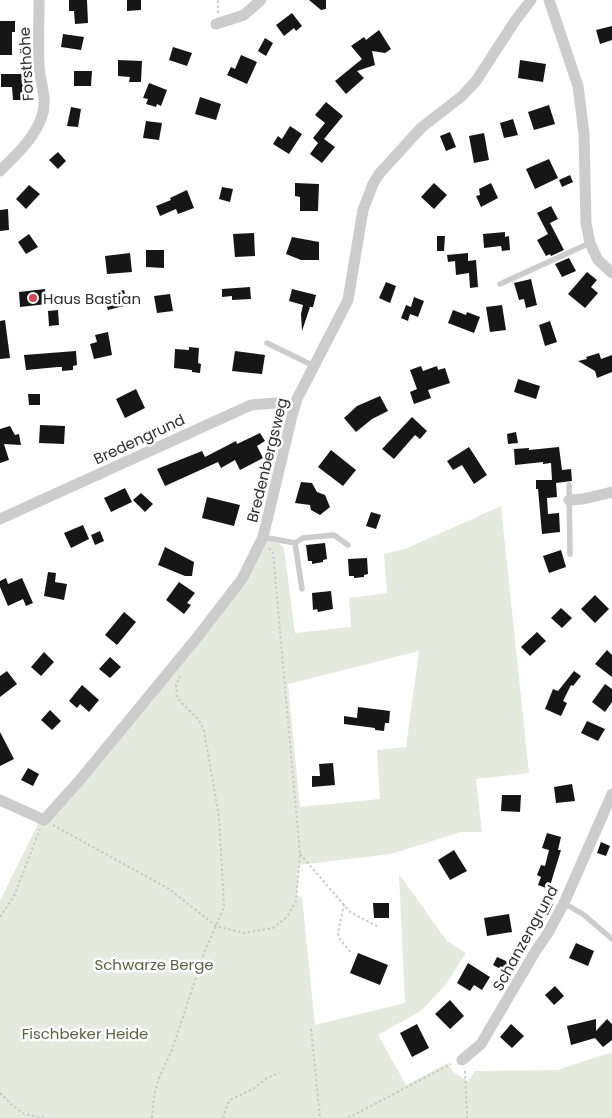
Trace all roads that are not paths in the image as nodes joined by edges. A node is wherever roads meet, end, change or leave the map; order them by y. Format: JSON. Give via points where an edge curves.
{"nodes":[{"id":1,"x":38,"y":0,"type":"edge"},
{"id":2,"x":260,"y":0,"type":"edge"},
{"id":3,"x":531,"y":0,"type":"edge"},
{"id":4,"x":549,"y":0,"type":"edge"},
{"id":5,"x":216,"y":24,"type":"dead end"},
{"id":6,"x":0,"y":171,"type":"edge"},
{"id":7,"x":590,"y":243,"type":"junction"},
{"id":8,"x":612,"y":274,"type":"edge"},
{"id":9,"x":500,"y":284,"type":"dead end"},
{"id":10,"x":266,"y":343,"type":"dead end"},
{"id":11,"x":314,"y":366,"type":"junction"},
{"id":12,"x":294,"y":407,"type":"junction"},
{"id":13,"x":569,"y":485,"type":"dead end"},
{"id":14,"x":612,"y":492,"type":"edge"},
{"id":15,"x":569,"y":500,"type":"junction"},
{"id":16,"x":0,"y":519,"type":"edge"},
{"id":17,"x":263,"y":536,"type":"junction"},
{"id":18,"x":295,"y":542,"type":"junction"},
{"id":19,"x":348,"y":545,"type":"dead end"},
{"id":20,"x":570,"y":554,"type":"dead end"},
{"id":21,"x":302,"y":589,"type":"dead end"},
{"id":22,"x":612,"y":794,"type":"edge"},
{"id":23,"x":0,"y":800,"type":"edge"},
{"id":24,"x":564,"y":903,"type":"junction"},
{"id":25,"x":612,"y":938,"type":"edge"},
{"id":26,"x":462,"y":1060,"type":"road end"}],
"edges":[{"from":1,"to":6,"type":"street","name":"Forsthöhe","via":[[40,68],[45,98],[43,115],[24,145]]},
{"from":2,"to":5,"type":"street","via":[[244,15]]},
{"from":3,"to":11,"type":"street","name":"Bredenbergsweg","via":[[476,81],[421,128],[379,174],[362,210],[348,300]]},
{"from":4,"to":7,"type":"street","via":[[578,86]]},
{"from":7,"to":8,"type":"street","via":[[598,260]]},
{"from":7,"to":9,"type":"lane"},
{"from":10,"to":11,"type":"lane"},
{"from":11,"to":12,"type":"street","name":"Bredenbergsweg"},
{"from":12,"to":16,"type":"street","name":"Bredengrund","via":[[275,403],[251,405]]},
{"from":12,"to":17,"type":"street","name":"Bredenbergsweg"},
{"from":13,"to":15,"type":"lane"},
{"from":14,"to":15,"type":"street"},
{"from":15,"to":20,"type":"lane"},
{"from":17,"to":18,"type":"lane"},
{"from":17,"to":23,"type":"street","name":"Bredenbergsweg","via":[[242,579],[195,640],[44,820]]},
{"from":18,"to":19,"type":"lane","via":[[303,538],[334,535]]},
{"from":18,"to":21,"type":"lane"},
{"from":22,"to":24,"type":"street","name":"Schanzengrund"},
{"from":24,"to":25,"type":"lane"},
{"from":24,"to":26,"type":"street","name":"Schanzengrund","via":[[481,1044]]}]}
